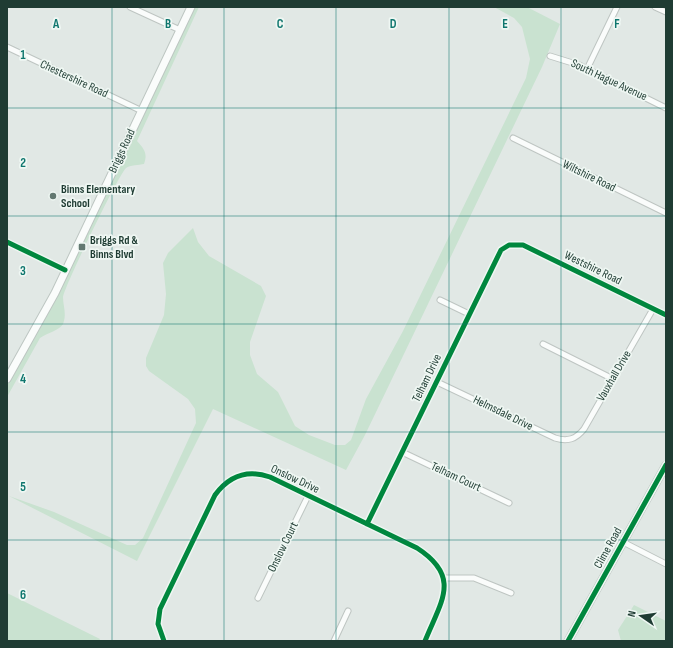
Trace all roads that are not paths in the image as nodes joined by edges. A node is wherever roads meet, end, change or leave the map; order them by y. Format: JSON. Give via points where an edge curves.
{"nodes":[{"id":1,"x":130,"y":7,"type":"edge"},
{"id":2,"x":191,"y":7,"type":"edge"},
{"id":3,"x":616,"y":7,"type":"edge"},
{"id":4,"x":655,"y":7,"type":"edge"},
{"id":5,"x":666,"y":12,"type":"edge"},
{"id":6,"x":180,"y":30,"type":"junction"},
{"id":7,"x":7,"y":47,"type":"edge"},
{"id":8,"x":550,"y":56,"type":"dead end"},
{"id":9,"x":587,"y":70,"type":"junction"},
{"id":10,"x":666,"y":108,"type":"edge"},
{"id":11,"x":142,"y":111,"type":"junction"},
{"id":12,"x":513,"y":138,"type":"dead end"},
{"id":13,"x":666,"y":213,"type":"edge"},
{"id":14,"x":7,"y":242,"type":"edge"},
{"id":15,"x":509,"y":245,"type":"joint"},
{"id":16,"x":65,"y":270,"type":"junction"},
{"id":17,"x":440,"y":300,"type":"dead end"},
{"id":18,"x":653,"y":309,"type":"junction"},
{"id":19,"x":469,"y":314,"type":"junction"},
{"id":20,"x":666,"y":315,"type":"edge"},
{"id":21,"x":543,"y":344,"type":"dead end"},
{"id":22,"x":7,"y":379,"type":"edge"},
{"id":23,"x":613,"y":379,"type":"junction"},
{"id":24,"x":437,"y":382,"type":"junction"},
{"id":25,"x":571,"y":440,"type":"joint"},
{"id":26,"x":402,"y":452,"type":"junction"},
{"id":27,"x":666,"y":465,"type":"edge"},
{"id":28,"x":308,"y":496,"type":"junction"},
{"id":29,"x":509,"y":503,"type":"dead end"},
{"id":30,"x":367,"y":524,"type":"junction"},
{"id":31,"x":623,"y":542,"type":"junction"},
{"id":32,"x":666,"y":564,"type":"edge"},
{"id":33,"x":444,"y":578,"type":"junction"},
{"id":34,"x":511,"y":593,"type":"dead end"},
{"id":35,"x":258,"y":598,"type":"dead end"},
{"id":36,"x":348,"y":611,"type":"dead end"},
{"id":37,"x":164,"y":641,"type":"edge"},
{"id":38,"x":334,"y":641,"type":"edge"},
{"id":39,"x":425,"y":641,"type":"edge"},
{"id":40,"x":568,"y":641,"type":"edge"}],
"edges":[{"from":1,"to":6,"type":"street"},
{"from":2,"to":6,"type":"street","name":"Briggs Road"},
{"from":3,"to":9,"type":"street"},
{"from":4,"to":5,"type":"street"},
{"from":6,"to":11,"type":"street","name":"Briggs Road"},
{"from":7,"to":11,"type":"street","name":"Chestershire Road"},
{"from":8,"to":9,"type":"street","name":"South Hague Avenue"},
{"from":9,"to":10,"type":"street","name":"South Hague Avenue"},
{"from":11,"to":16,"type":"street","name":"Briggs Road"},
{"from":12,"to":13,"type":"street","name":"Wiltshire Road"},
{"from":14,"to":16,"type":"street"},
{"from":15,"to":18,"type":"street","name":"Westshire Road","via":[[523,245]]},
{"from":15,"to":19,"type":"street","name":"Telham Drive","via":[[496,257]]},
{"from":16,"to":22,"type":"street","name":"Briggs Road","via":[[34,333]]},
{"from":17,"to":19,"type":"street"},
{"from":18,"to":20,"type":"street","name":"Westshire Road"},
{"from":18,"to":23,"type":"street","name":"Vauxhall Drive"},
{"from":19,"to":24,"type":"street","name":"Telham Drive"},
{"from":21,"to":23,"type":"street"},
{"from":23,"to":25,"type":"street","name":"Vauxhall Drive","via":[[584,429],[579,436]]},
{"from":24,"to":25,"type":"street","name":"Helmsdale Drive","via":[[555,438]]},
{"from":24,"to":26,"type":"street","name":"Telham Drive"},
{"from":26,"to":29,"type":"street","name":"Telham Court"},
{"from":26,"to":30,"type":"street","name":"Telham Drive"},
{"from":27,"to":31,"type":"street","name":"Clime Road"},
{"from":28,"to":30,"type":"street","name":"Onslow Drive"},
{"from":28,"to":35,"type":"street","name":"Onslow Court"},
{"from":28,"to":37,"type":"street","name":"Onslow Drive","via":[[259,474],[241,475],[222,485],[162,602],[158,624]]},
{"from":30,"to":33,"type":"street","name":"Onslow Drive","via":[[430,556],[439,566]]},
{"from":31,"to":32,"type":"street"},
{"from":31,"to":40,"type":"street","name":"Clime Road"},
{"from":33,"to":34,"type":"street","via":[[474,578]]},
{"from":33,"to":39,"type":"street","via":[[443,596]]},
{"from":36,"to":38,"type":"street"}]}
